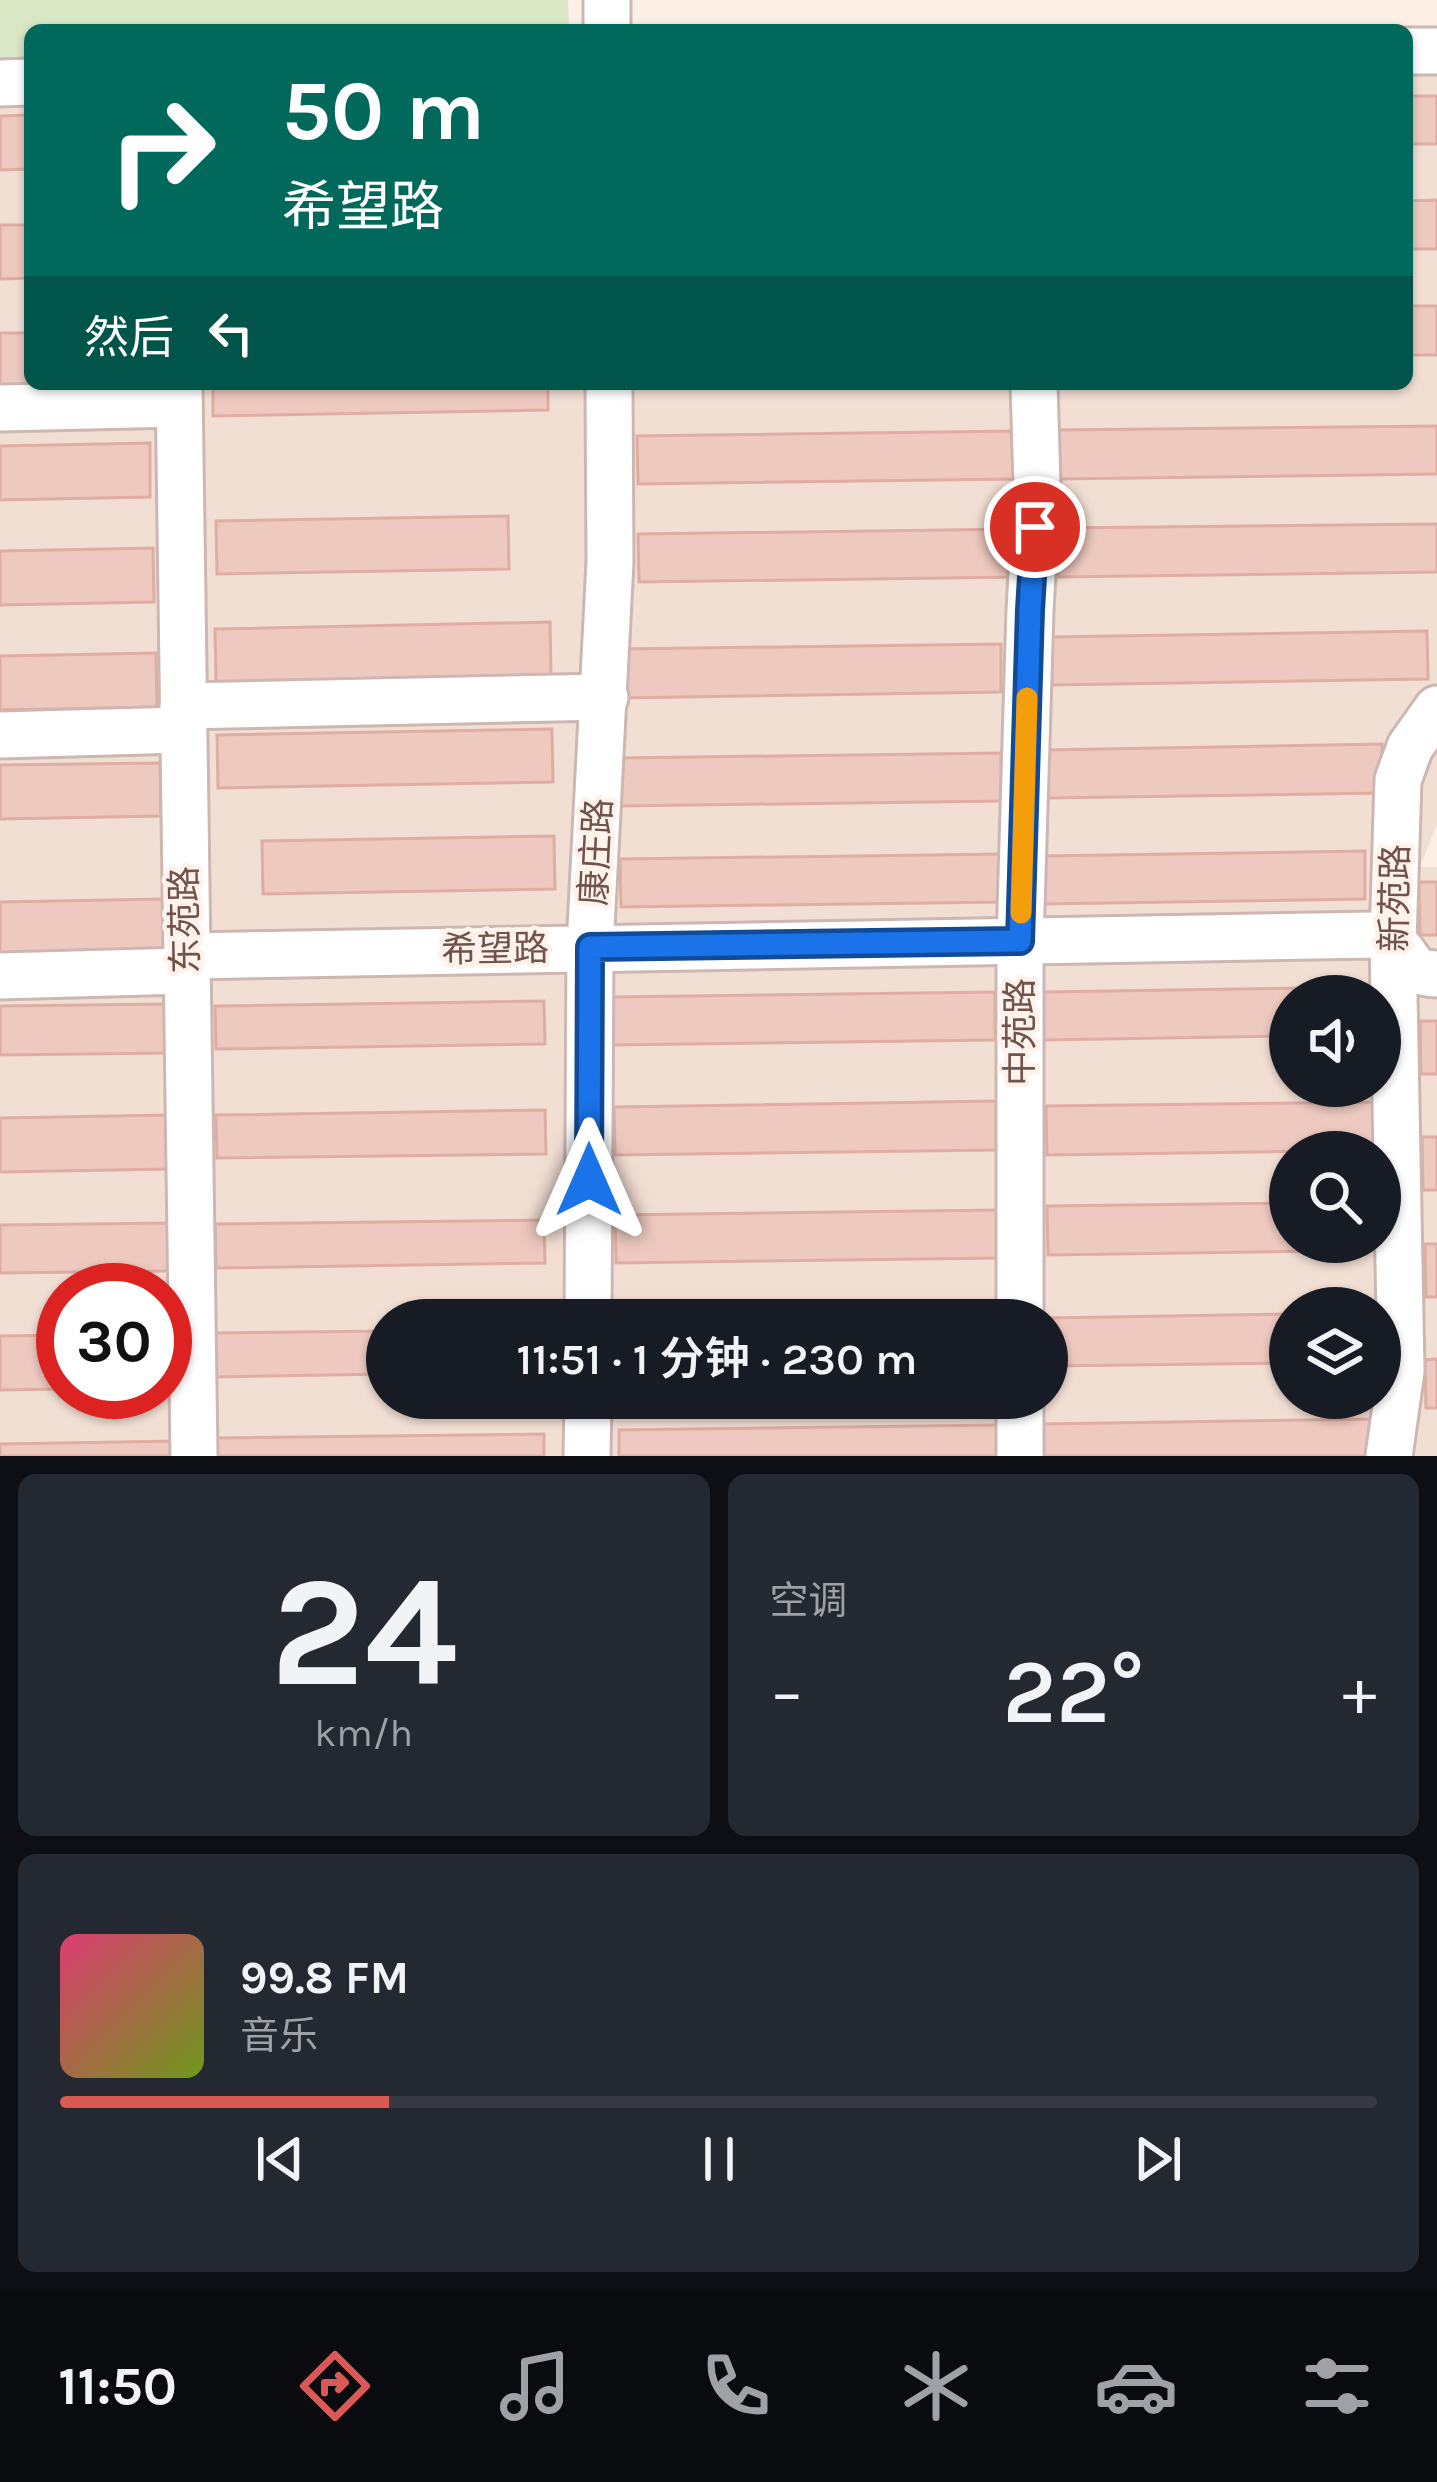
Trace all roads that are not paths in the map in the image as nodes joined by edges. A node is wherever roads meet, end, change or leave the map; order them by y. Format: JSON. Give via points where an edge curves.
{"nodes":[{"id":1,"x":609,"y":390,"type":"edge"},
{"id":2,"x":1034,"y":390,"type":"edge"},
{"id":3,"x":179,"y":394,"type":"edge"},
{"id":4,"x":0,"y":408,"type":"edge"},
{"id":5,"x":605,"y":697,"type":"junction"},
{"id":6,"x":1437,"y":709,"type":"edge"},
{"id":7,"x":183,"y":718,"type":"junction"},
{"id":8,"x":0,"y":735,"type":"edge"},
{"id":9,"x":1020,"y":941,"type":"junction"},
{"id":10,"x":1393,"y":941,"type":"junction"},
{"id":11,"x":590,"y":947,"type":"junction"},
{"id":12,"x":186,"y":963,"type":"junction"},
{"id":13,"x":1437,"y":974,"type":"edge"},
{"id":14,"x":0,"y":976,"type":"edge"},
{"id":15,"x":588,"y":1299,"type":"edge"},
{"id":16,"x":1020,"y":1299,"type":"edge"},
{"id":17,"x":588,"y":1419,"type":"edge"},
{"id":18,"x":1020,"y":1419,"type":"edge"},
{"id":19,"x":194,"y":1456,"type":"edge"},
{"id":20,"x":587,"y":1456,"type":"edge"},
{"id":21,"x":1020,"y":1456,"type":"edge"},
{"id":22,"x":1389,"y":1456,"type":"edge"}],
"edges":[{"from":1,"to":5,"type":"street","name":"康庄路"},
{"from":2,"to":9,"type":"street","name":"中苑路"},
{"from":3,"to":4,"type":"street"},
{"from":3,"to":7,"type":"street","name":"东苑路"},
{"from":5,"to":7,"type":"street"},
{"from":5,"to":11,"type":"street","name":"康庄路"},
{"from":6,"to":10,"type":"street","name":"新苑路","via":[[1399,780]]},
{"from":7,"to":8,"type":"street"},
{"from":7,"to":12,"type":"street","name":"东苑路"},
{"from":9,"to":10,"type":"street","name":"希望路"},
{"from":9,"to":11,"type":"street","name":"希望路"},
{"from":9,"to":16,"type":"street","name":"中苑路"},
{"from":10,"to":13,"type":"street","via":[[1412,968]]},
{"from":10,"to":22,"type":"street","name":"新苑路","via":[[1402,1370]]},
{"from":11,"to":12,"type":"street","name":"希望路"},
{"from":11,"to":15,"type":"street","name":"康庄路"},
{"from":12,"to":14,"type":"street","name":"希望路"},
{"from":12,"to":19,"type":"street","name":"东苑路"},
{"from":17,"to":20,"type":"street"},
{"from":18,"to":21,"type":"street"}]}
